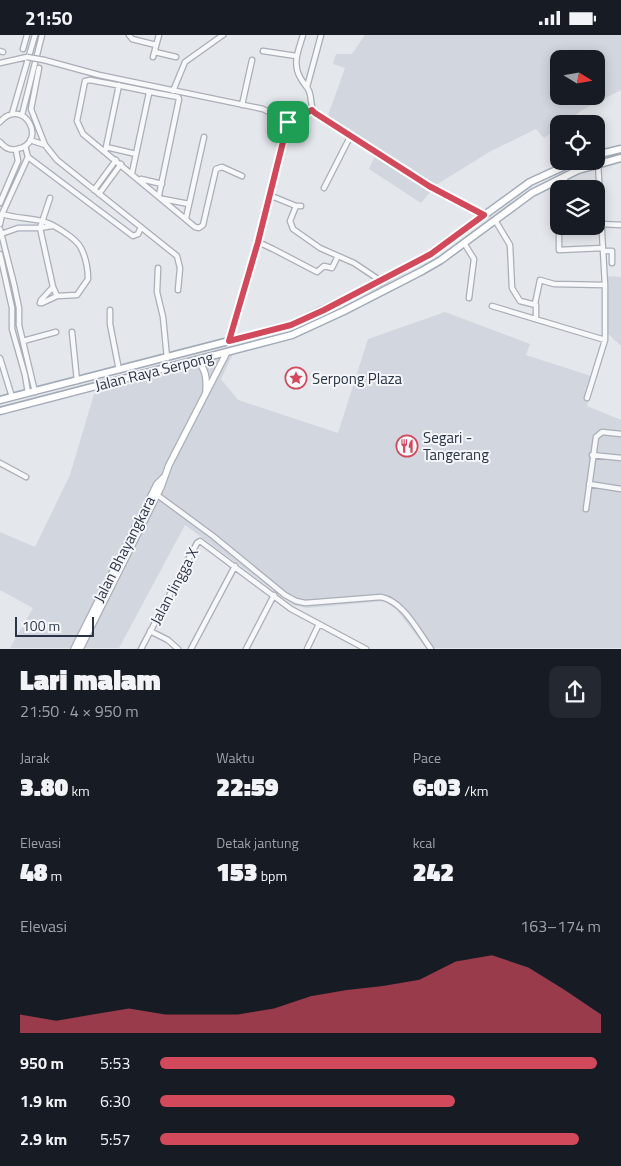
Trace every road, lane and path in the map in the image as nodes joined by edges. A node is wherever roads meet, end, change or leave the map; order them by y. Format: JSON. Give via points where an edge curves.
{"nodes":[{"id":1,"x":27,"y":35,"type":"edge"},
{"id":2,"x":36,"y":35,"type":"edge"},
{"id":3,"x":42,"y":35,"type":"edge"},
{"id":4,"x":128,"y":35,"type":"edge"},
{"id":5,"x":159,"y":35,"type":"edge"},
{"id":6,"x":223,"y":35,"type":"edge"},
{"id":7,"x":303,"y":35,"type":"edge"},
{"id":8,"x":321,"y":35,"type":"edge"},
{"id":9,"x":156,"y":45,"type":"junction"},
{"id":10,"x":23,"y":49,"type":"dead end"},
{"id":11,"x":264,"y":51,"type":"dead end"},
{"id":12,"x":296,"y":56,"type":"junction"},
{"id":13,"x":176,"y":57,"type":"dead end"},
{"id":14,"x":252,"y":60,"type":"dead end"},
{"id":15,"x":0,"y":63,"type":"edge"},
{"id":16,"x":39,"y":68,"type":"dead end"},
{"id":17,"x":120,"y":85,"type":"junction"},
{"id":18,"x":307,"y":87,"type":"junction"},
{"id":19,"x":173,"y":91,"type":"junction"},
{"id":20,"x":150,"y":93,"type":"junction"},
{"id":21,"x":242,"y":105,"type":"junction"},
{"id":22,"x":312,"y":110,"type":"junction"},
{"id":23,"x":12,"y":114,"type":"junction"},
{"id":24,"x":22,"y":115,"type":"junction"},
{"id":25,"x":0,"y":121,"type":"edge"},
{"id":26,"x":288,"y":122,"type":"junction"},
{"id":27,"x":36,"y":123,"type":"junction"},
{"id":28,"x":32,"y":128,"type":"junction"},
{"id":29,"x":351,"y":135,"type":"junction"},
{"id":30,"x":204,"y":137,"type":"dead end"},
{"id":31,"x":30,"y":140,"type":"junction"},
{"id":32,"x":0,"y":142,"type":"edge"},
{"id":33,"x":45,"y":145,"type":"junction"},
{"id":34,"x":25,"y":146,"type":"junction"},
{"id":35,"x":16,"y":149,"type":"junction"},
{"id":36,"x":106,"y":149,"type":"junction"},
{"id":37,"x":621,"y":149,"type":"edge"},
{"id":38,"x":605,"y":153,"type":"edge"},
{"id":39,"x":136,"y":154,"type":"junction"},
{"id":40,"x":28,"y":157,"type":"junction"},
{"id":41,"x":621,"y":158,"type":"edge"},
{"id":42,"x":116,"y":160,"type":"junction"},
{"id":43,"x":605,"y":161,"type":"edge"},
{"id":44,"x":121,"y":164,"type":"junction"},
{"id":45,"x":556,"y":170,"type":"edge"},
{"id":46,"x":581,"y":170,"type":"edge"},
{"id":47,"x":132,"y":173,"type":"junction"},
{"id":48,"x":242,"y":175,"type":"dead end"},
{"id":49,"x":564,"y":177,"type":"junction"},
{"id":50,"x":138,"y":179,"type":"junction"},
{"id":51,"x":565,"y":180,"type":"edge"},
{"id":52,"x":100,"y":182,"type":"junction"},
{"id":53,"x":162,"y":184,"type":"junction"},
{"id":54,"x":104,"y":186,"type":"junction"},
{"id":55,"x":6,"y":188,"type":"junction"},
{"id":56,"x":324,"y":188,"type":"dead end"},
{"id":57,"x":14,"y":191,"type":"junction"},
{"id":58,"x":96,"y":192,"type":"junction"},
{"id":59,"x":269,"y":195,"type":"junction"},
{"id":60,"x":161,"y":197,"type":"junction"},
{"id":61,"x":50,"y":198,"type":"dead end"},
{"id":62,"x":0,"y":203,"type":"edge"},
{"id":63,"x":189,"y":204,"type":"junction"},
{"id":64,"x":2,"y":215,"type":"junction"},
{"id":65,"x":484,"y":215,"type":"junction"},
{"id":66,"x":186,"y":218,"type":"junction"},
{"id":67,"x":18,"y":219,"type":"junction"},
{"id":68,"x":495,"y":220,"type":"junction"},
{"id":69,"x":41,"y":221,"type":"junction"},
{"id":70,"x":0,"y":224,"type":"edge"},
{"id":71,"x":605,"y":224,"type":"edge"},
{"id":72,"x":53,"y":225,"type":"junction"},
{"id":73,"x":621,"y":225,"type":"edge"},
{"id":74,"x":140,"y":227,"type":"junction"},
{"id":75,"x":18,"y":228,"type":"junction"},
{"id":76,"x":40,"y":228,"type":"junction"},
{"id":77,"x":1,"y":231,"type":"edge"},
{"id":78,"x":560,"y":235,"type":"edge"},
{"id":79,"x":602,"y":235,"type":"edge"},
{"id":80,"x":258,"y":242,"type":"junction"},
{"id":81,"x":464,"y":243,"type":"junction"},
{"id":82,"x":603,"y":250,"type":"junction"},
{"id":83,"x":0,"y":254,"type":"edge"},
{"id":84,"x":338,"y":256,"type":"junction"},
{"id":85,"x":612,"y":263,"type":"dead end"},
{"id":86,"x":158,"y":268,"type":"dead end"},
{"id":87,"x":391,"y":276,"type":"junction"},
{"id":88,"x":381,"y":281,"type":"junction"},
{"id":89,"x":14,"y":284,"type":"junction"},
{"id":90,"x":8,"y":285,"type":"junction"},
{"id":91,"x":396,"y":285,"type":"junction"},
{"id":92,"x":605,"y":285,"type":"junction"},
{"id":93,"x":52,"y":287,"type":"junction"},
{"id":94,"x":178,"y":290,"type":"dead end"},
{"id":95,"x":57,"y":296,"type":"junction"},
{"id":96,"x":469,"y":298,"type":"dead end"},
{"id":97,"x":535,"y":304,"type":"junction"},
{"id":98,"x":492,"y":306,"type":"dead end"},
{"id":99,"x":110,"y":310,"type":"dead end"},
{"id":100,"x":12,"y":316,"type":"junction"},
{"id":101,"x":19,"y":317,"type":"junction"},
{"id":102,"x":536,"y":319,"type":"junction"},
{"id":103,"x":56,"y":332,"type":"dead end"},
{"id":104,"x":72,"y":333,"type":"dead end"},
{"id":105,"x":23,"y":341,"type":"junction"},
{"id":106,"x":229,"y":341,"type":"junction"},
{"id":107,"x":605,"y":341,"type":"junction"},
{"id":108,"x":227,"y":352,"type":"junction"},
{"id":109,"x":0,"y":357,"type":"edge"},
{"id":110,"x":166,"y":357,"type":"junction"},
{"id":111,"x":196,"y":360,"type":"junction"},
{"id":112,"x":119,"y":370,"type":"junction"},
{"id":113,"x":31,"y":374,"type":"junction"},
{"id":114,"x":25,"y":375,"type":"junction"},
{"id":115,"x":77,"y":381,"type":"junction"},
{"id":116,"x":32,"y":392,"type":"junction"},
{"id":117,"x":206,"y":393,"type":"junction"},
{"id":118,"x":12,"y":397,"type":"junction"},
{"id":119,"x":588,"y":398,"type":"dead end"},
{"id":120,"x":0,"y":401,"type":"edge"},
{"id":121,"x":0,"y":411,"type":"edge"},
{"id":122,"x":621,"y":434,"type":"edge"},
{"id":123,"x":592,"y":455,"type":"junction"},
{"id":124,"x":621,"y":458,"type":"edge"},
{"id":125,"x":0,"y":463,"type":"edge"},
{"id":126,"x":26,"y":477,"type":"dead end"},
{"id":127,"x":589,"y":485,"type":"junction"},
{"id":128,"x":621,"y":489,"type":"edge"},
{"id":129,"x":155,"y":493,"type":"junction"},
{"id":130,"x":586,"y":509,"type":"dead end"},
{"id":131,"x":235,"y":566,"type":"junction"},
{"id":132,"x":274,"y":595,"type":"junction"},
{"id":133,"x":320,"y":624,"type":"junction"},
{"id":134,"x":150,"y":631,"type":"junction"},
{"id":135,"x":142,"y":648,"type":"edge"},
{"id":136,"x":74,"y":649,"type":"edge"},
{"id":137,"x":80,"y":649,"type":"edge"},
{"id":138,"x":178,"y":649,"type":"edge"},
{"id":139,"x":191,"y":649,"type":"edge"},
{"id":140,"x":246,"y":649,"type":"edge"},
{"id":141,"x":307,"y":649,"type":"edge"},
{"id":142,"x":366,"y":649,"type":"edge"},
{"id":143,"x":431,"y":649,"type":"edge"}],
"edges":[{"from":1,"to":10,"type":"street"},
{"from":2,"to":23,"type":"street"},
{"from":3,"to":24,"type":"street"},
{"from":4,"to":9,"type":"street"},
{"from":5,"to":9,"type":"street"},
{"from":6,"to":19,"type":"street","via":[[185,62]]},
{"from":7,"to":12,"type":"street"},
{"from":8,"to":18,"type":"street"},
{"from":9,"to":13,"type":"street","via":[[154,55]]},
{"from":11,"to":12,"type":"street"},
{"from":12,"to":18,"type":"street","via":[[296,69]]},
{"from":14,"to":21,"type":"street"},
{"from":15,"to":19,"type":"street","bridge":true,"via":[[27,57]]},
{"from":16,"to":27,"type":"street","via":[[31,107]]},
{"from":17,"to":20,"type":"street"},
{"from":17,"to":36,"type":"street"},
{"from":17,"to":36,"type":"street","via":[[90,79],[84,83],[77,121],[83,133]]},
{"from":18,"to":22,"type":"street"},
{"from":19,"to":21,"type":"street"},
{"from":20,"to":39,"type":"street"},
{"from":20,"to":53,"type":"street","via":[[178,97],[180,102]]},
{"from":21,"to":26,"type":"street","via":[[270,111]]},
{"from":22,"to":26,"type":"street"},
{"from":22,"to":29,"type":"street"},
{"from":23,"to":24,"type":"street"},
{"from":23,"to":25,"type":"street"},
{"from":24,"to":28,"type":"street"},
{"from":26,"to":59,"type":"street"},
{"from":27,"to":28,"type":"street"},
{"from":27,"to":33,"type":"street"},
{"from":28,"to":31,"type":"street"},
{"from":29,"to":56,"type":"street"},
{"from":29,"to":65,"type":"street","via":[[429,186]]},
{"from":30,"to":63,"type":"street"},
{"from":31,"to":33,"type":"street"},
{"from":31,"to":34,"type":"street"},
{"from":32,"to":35,"type":"street"},
{"from":33,"to":58,"type":"street","via":[[57,160]]},
{"from":34,"to":35,"type":"street"},
{"from":34,"to":40,"type":"street"},
{"from":35,"to":55,"type":"street","via":[[18,161]]},
{"from":36,"to":39,"type":"street"},
{"from":36,"to":42,"type":"street"},
{"from":37,"to":38,"type":"main road"},
{"from":39,"to":47,"type":"street"},
{"from":40,"to":57,"type":"street"},
{"from":40,"to":74,"type":"street","via":[[133,236],[138,234]]},
{"from":41,"to":43,"type":"main road","name":"Jalan Raya Serpong"},
{"from":42,"to":44,"type":"street"},
{"from":42,"to":52,"type":"street"},
{"from":44,"to":47,"type":"street"},
{"from":44,"to":54,"type":"street"},
{"from":45,"to":65,"type":"main road","name":"Jalan Raya Serpong","via":[[530,182]]},
{"from":46,"to":49,"type":"main road","name":"Jalan Raya Serpong"},
{"from":47,"to":50,"type":"street"},
{"from":48,"to":66,"type":"street","via":[[218,168],[203,225],[195,227]]},
{"from":49,"to":51,"type":"street"},
{"from":49,"to":68,"type":"main road","name":"Jalan Raya Serpong","via":[[532,193]]},
{"from":50,"to":53,"type":"street"},
{"from":50,"to":60,"type":"street"},
{"from":52,"to":54,"type":"street"},
{"from":52,"to":58,"type":"street"},
{"from":53,"to":60,"type":"street"},
{"from":54,"to":58,"type":"street"},
{"from":55,"to":57,"type":"street"},
{"from":55,"to":62,"type":"street"},
{"from":57,"to":64,"type":"street"},
{"from":58,"to":74,"type":"street"},
{"from":59,"to":80,"type":"street"},
{"from":59,"to":84,"type":"street","via":[[298,206],[290,221],[293,229]]},
{"from":60,"to":63,"type":"street"},
{"from":60,"to":66,"type":"street"},
{"from":61,"to":69,"type":"street"},
{"from":63,"to":66,"type":"street"},
{"from":64,"to":67,"type":"street"},
{"from":64,"to":70,"type":"street"},
{"from":65,"to":87,"type":"main road","name":"Jalan Raya Serpong","via":[[431,254]]},
{"from":67,"to":69,"type":"street"},
{"from":67,"to":75,"type":"street"},
{"from":68,"to":81,"type":"main road","name":"Jalan Raya Serpong"},
{"from":68,"to":97,"type":"street","via":[[510,245],[512,288],[520,301]]},
{"from":69,"to":72,"type":"street"},
{"from":69,"to":76,"type":"street"},
{"from":71,"to":73,"type":"street"},
{"from":72,"to":76,"type":"street"},
{"from":72,"to":95,"type":"street","via":[[81,248],[88,279],[77,295]]},
{"from":74,"to":94,"type":"street","via":[[177,256],[180,268]]},
{"from":75,"to":76,"type":"street"},
{"from":75,"to":77,"type":"street"},
{"from":76,"to":93,"type":"street"},
{"from":77,"to":89,"type":"street"},
{"from":78,"to":82,"type":"street","via":[[559,250]]},
{"from":79,"to":82,"type":"street"},
{"from":80,"to":84,"type":"street","via":[[317,272],[324,266],[332,268]]},
{"from":80,"to":106,"type":"street"},
{"from":81,"to":91,"type":"main road","name":"Jalan Raya Serpong"},
{"from":81,"to":96,"type":"street","via":[[474,259]]},
{"from":82,"to":85,"type":"street","via":[[612,251]]},
{"from":82,"to":92,"type":"street"},
{"from":83,"to":90,"type":"street"},
{"from":84,"to":88,"type":"street"},
{"from":86,"to":110,"type":"street","via":[[156,292],[163,317]]},
{"from":87,"to":88,"type":"main road","name":"Jalan Raya Serpong"},
{"from":87,"to":91,"type":"main road"},
{"from":88,"to":106,"type":"main road","name":"Jalan Raya Serpong","via":[[291,325]]},
{"from":89,"to":90,"type":"street"},
{"from":89,"to":101,"type":"street"},
{"from":90,"to":100,"type":"street"},
{"from":91,"to":108,"type":"main road","name":"Jalan Raya Serpong","via":[[292,335]]},
{"from":92,"to":97,"type":"street","via":[[554,284],[540,280]]},
{"from":92,"to":107,"type":"street"},
{"from":93,"to":95,"type":"street"},
{"from":93,"to":95,"type":"street","via":[[40,303]]},
{"from":97,"to":102,"type":"street"},
{"from":98,"to":102,"type":"street"},
{"from":99,"to":112,"type":"street"},
{"from":100,"to":101,"type":"street"},
{"from":100,"to":114,"type":"street","via":[[12,329]]},
{"from":101,"to":105,"type":"street"},
{"from":102,"to":107,"type":"street"},
{"from":103,"to":105,"type":"street"},
{"from":104,"to":115,"type":"street"},
{"from":105,"to":113,"type":"street"},
{"from":106,"to":110,"type":"main road","name":"Jalan Raya Serpong"},
{"from":107,"to":119,"type":"street"},
{"from":108,"to":111,"type":"main road","name":"Jalan Raya Serpong"},
{"from":108,"to":117,"type":"main road","name":"Jalan Bhayangkara"},
{"from":109,"to":118,"type":"street"},
{"from":110,"to":112,"type":"main road","name":"Jalan Raya Serpong"},
{"from":111,"to":117,"type":"main road","via":[[204,368]]},
{"from":111,"to":121,"type":"main road","name":"Jalan Raya Serpong"},
{"from":112,"to":115,"type":"main road","name":"Jalan Raya Serpong"},
{"from":113,"to":114,"type":"street"},
{"from":113,"to":116,"type":"street"},
{"from":114,"to":116,"type":"street"},
{"from":115,"to":116,"type":"main road","name":"Jalan Raya Serpong"},
{"from":116,"to":118,"type":"main road","name":"Jalan Raya Serpong"},
{"from":117,"to":129,"type":"main road","name":"Jalan Bhayangkara"},
{"from":118,"to":120,"type":"main road","name":"Jalan Raya Serpong"},
{"from":122,"to":123,"type":"street","via":[[600,433]]},
{"from":123,"to":124,"type":"street"},
{"from":123,"to":127,"type":"street"},
{"from":125,"to":126,"type":"street"},
{"from":127,"to":128,"type":"street"},
{"from":127,"to":130,"type":"street"},
{"from":129,"to":136,"type":"main road","name":"Jalan Bhayangkara"},
{"from":129,"to":137,"type":"main road","name":"Jalan Bhayangkara"},
{"from":129,"to":143,"type":"street","via":[[285,595],[306,603],[390,599],[398,604]]},
{"from":131,"to":132,"type":"street"},
{"from":131,"to":134,"type":"street","name":"Jalan Jingga X","via":[[198,541]]},
{"from":131,"to":139,"type":"street"},
{"from":132,"to":133,"type":"street","via":[[291,609]]},
{"from":132,"to":140,"type":"street"},
{"from":133,"to":141,"type":"street"},
{"from":133,"to":142,"type":"street"},
{"from":134,"to":135,"type":"street","name":"Jalan Jingga X"},
{"from":134,"to":138,"type":"street"}]}
